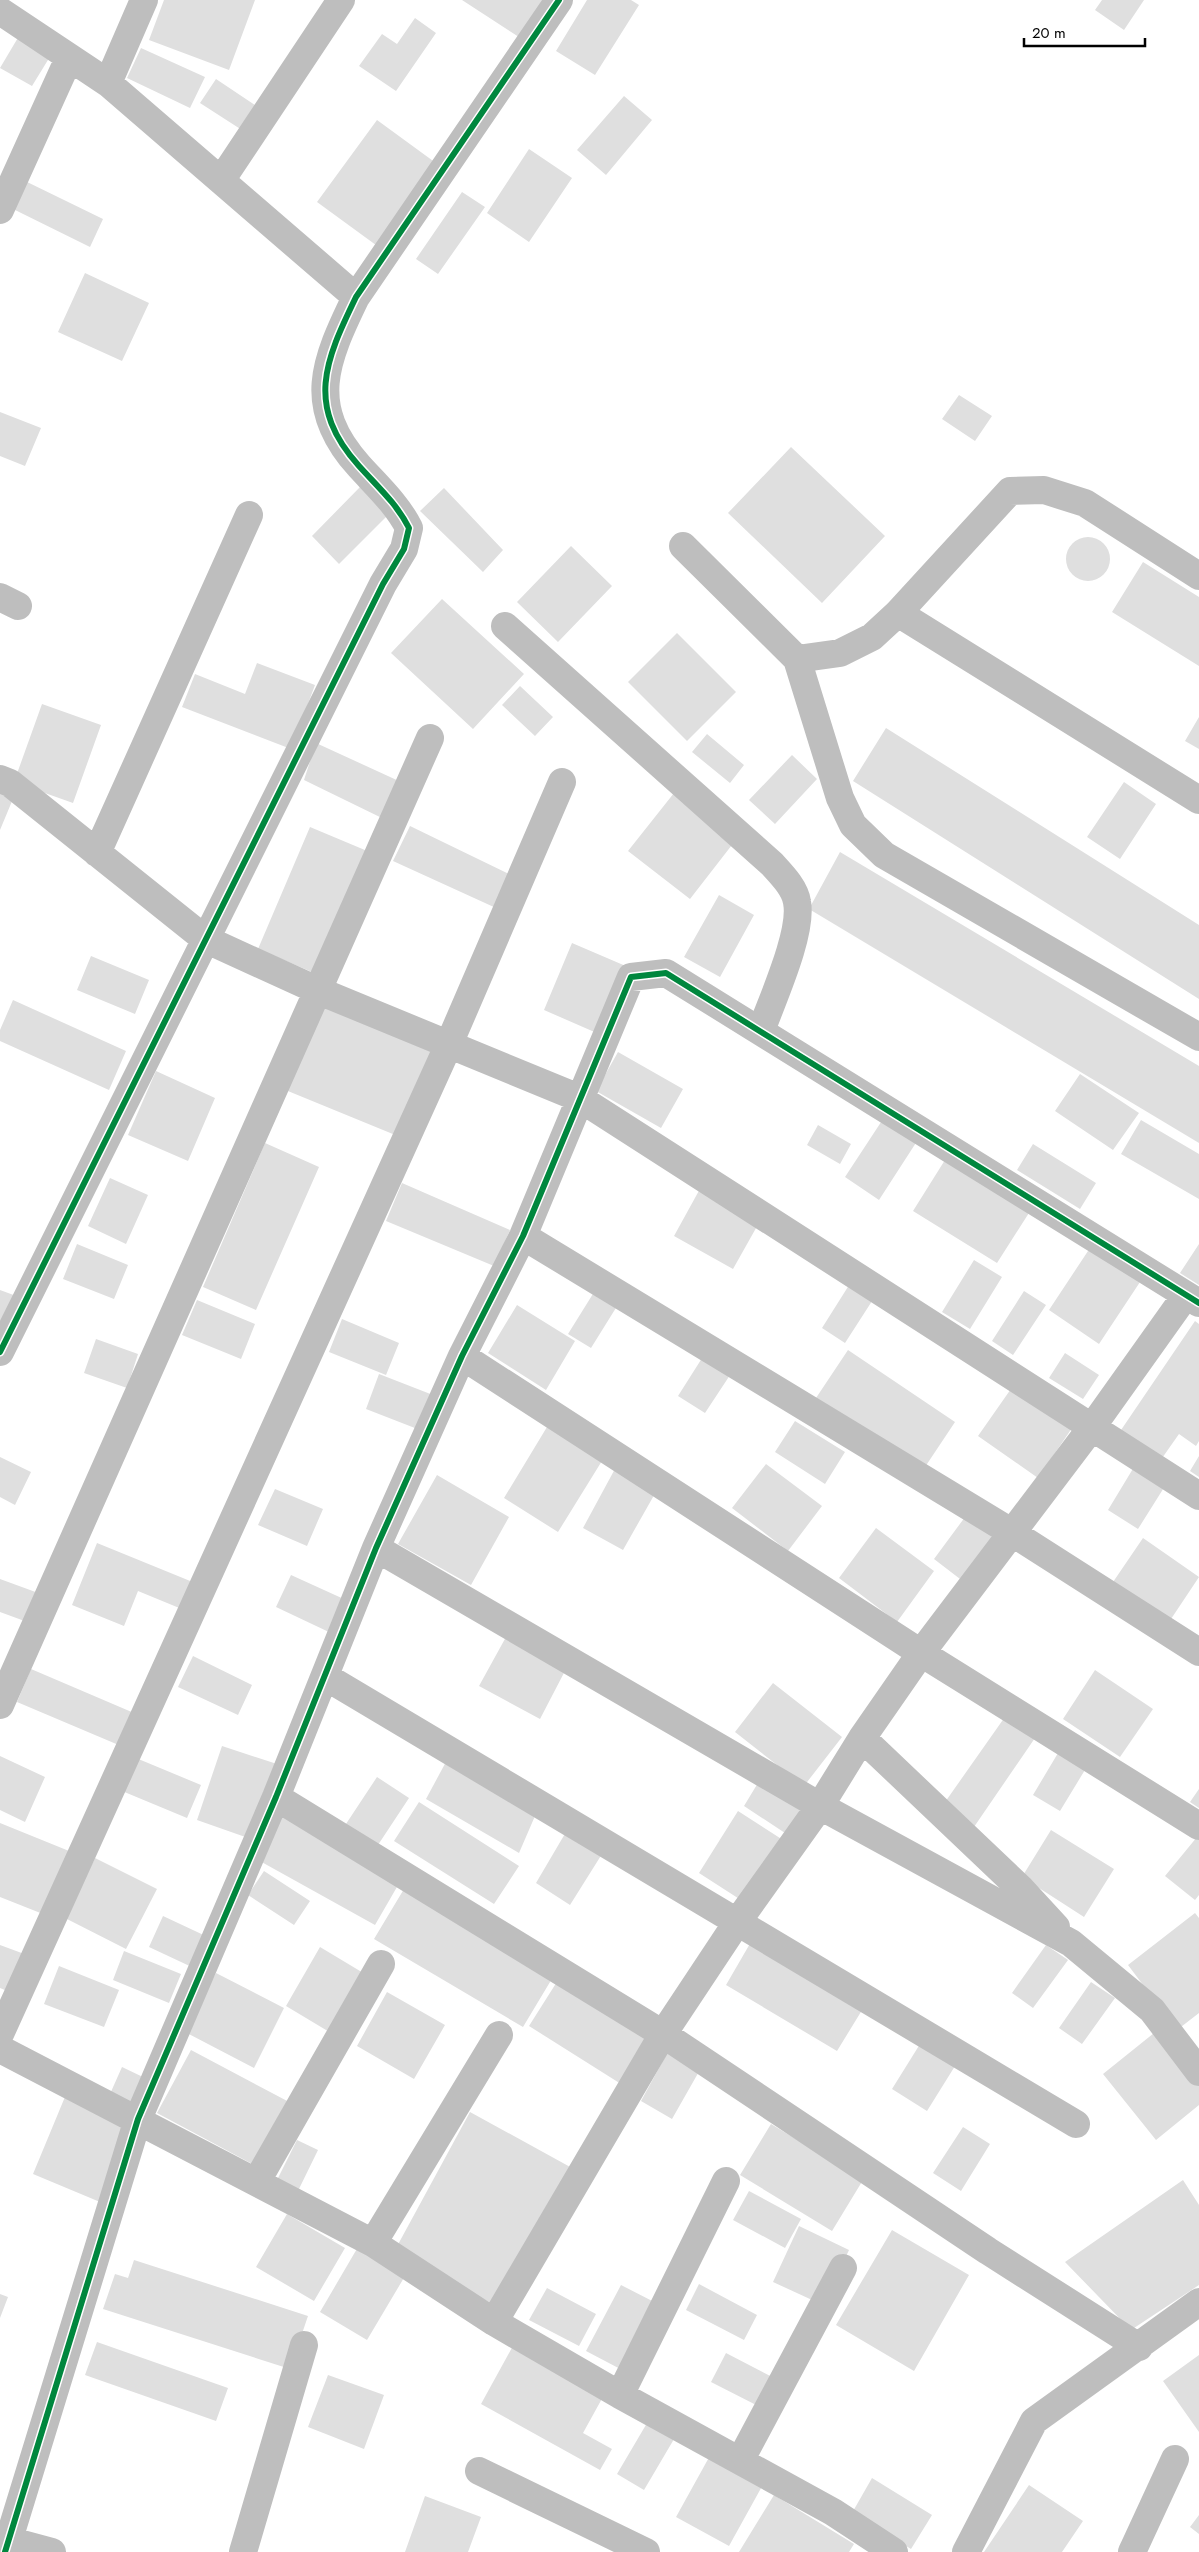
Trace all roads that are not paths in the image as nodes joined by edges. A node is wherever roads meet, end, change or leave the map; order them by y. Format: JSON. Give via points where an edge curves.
{"nodes":[{"id":1,"x":144,"y":0,"type":"edge"},
{"id":2,"x":341,"y":0,"type":"edge"},
{"id":3,"x":560,"y":0,"type":"edge"},
{"id":4,"x":0,"y":11,"type":"edge"},
{"id":5,"x":69,"y":58,"type":"junction"},
{"id":6,"x":108,"y":83,"type":"junction"},
{"id":7,"x":222,"y":179,"type":"junction"},
{"id":8,"x":0,"y":210,"type":"edge"},
{"id":9,"x":356,"y":297,"type":"junction"},
{"id":10,"x":249,"y":514,"type":"dead end"},
{"id":11,"x":683,"y":546,"type":"dead end"},
{"id":12,"x":1199,"y":576,"type":"edge"},
{"id":13,"x":898,"y":613,"type":"junction"},
{"id":14,"x":505,"y":626,"type":"dead end"},
{"id":15,"x":796,"y":659,"type":"junction"},
{"id":16,"x":430,"y":738,"type":"dead end"},
{"id":17,"x":0,"y":779,"type":"edge"},
{"id":18,"x":562,"y":782,"type":"dead end"},
{"id":19,"x":1199,"y":800,"type":"edge"},
{"id":20,"x":97,"y":853,"type":"junction"},
{"id":21,"x":205,"y":939,"type":"junction"},
{"id":22,"x":319,"y":991,"type":"junction"},
{"id":23,"x":761,"y":1032,"type":"junction"},
{"id":24,"x":1199,"y":1037,"type":"edge"},
{"id":25,"x":449,"y":1044,"type":"junction"},
{"id":26,"x":579,"y":1098,"type":"junction"},
{"id":27,"x":523,"y":1236,"type":"junction"},
{"id":28,"x":1193,"y":1299,"type":"edge"},
{"id":29,"x":1,"y":1346,"type":"edge"},
{"id":30,"x":462,"y":1356,"type":"junction"},
{"id":31,"x":1092,"y":1427,"type":"junction"},
{"id":32,"x":1199,"y":1496,"type":"edge"},
{"id":33,"x":1011,"y":1532,"type":"junction"},
{"id":34,"x":376,"y":1548,"type":"junction"},
{"id":35,"x":1199,"y":1652,"type":"edge"},
{"id":36,"x":921,"y":1653,"type":"junction"},
{"id":37,"x":326,"y":1676,"type":"junction"},
{"id":38,"x":0,"y":1705,"type":"edge"},
{"id":39,"x":862,"y":1738,"type":"junction"},
{"id":40,"x":276,"y":1797,"type":"junction"},
{"id":41,"x":820,"y":1806,"type":"junction"},
{"id":42,"x":1199,"y":1826,"type":"edge"},
{"id":43,"x":738,"y":1921,"type":"junction"},
{"id":44,"x":1071,"y":1943,"type":"junction"},
{"id":45,"x":381,"y":1964,"type":"dead end"},
{"id":46,"x":0,"y":2034,"type":"edge"},
{"id":47,"x":663,"y":2034,"type":"junction"},
{"id":48,"x":499,"y":2035,"type":"dead end"},
{"id":49,"x":0,"y":2049,"type":"edge"},
{"id":50,"x":1199,"y":2072,"type":"edge"},
{"id":51,"x":138,"y":2119,"type":"junction"},
{"id":52,"x":1076,"y":2124,"type":"dead end"},
{"id":53,"x":257,"y":2181,"type":"junction"},
{"id":54,"x":726,"y":2181,"type":"dead end"},
{"id":55,"x":373,"y":2243,"type":"junction"},
{"id":56,"x":843,"y":2268,"type":"dead end"},
{"id":57,"x":1199,"y":2302,"type":"edge"},
{"id":58,"x":494,"y":2322,"type":"junction"},
{"id":59,"x":304,"y":2345,"type":"dead end"},
{"id":60,"x":1139,"y":2347,"type":"junction"},
{"id":61,"x":620,"y":2395,"type":"junction"},
{"id":62,"x":1175,"y":2459,"type":"dead end"},
{"id":63,"x":740,"y":2461,"type":"junction"},
{"id":64,"x":479,"y":2471,"type":"dead end"},
{"id":65,"x":5,"y":2543,"type":"edge"},
{"id":66,"x":52,"y":2552,"type":"edge"},
{"id":67,"x":243,"y":2552,"type":"edge"},
{"id":68,"x":646,"y":2552,"type":"edge"},
{"id":69,"x":894,"y":2552,"type":"edge"},
{"id":70,"x":966,"y":2552,"type":"edge"},
{"id":71,"x":1132,"y":2552,"type":"edge"}],
"edges":[{"from":1,"to":6,"type":"street"},
{"from":2,"to":7,"type":"street"},
{"from":3,"to":9,"type":"street"},
{"from":4,"to":5,"type":"street"},
{"from":5,"to":6,"type":"street"},
{"from":5,"to":8,"type":"street"},
{"from":6,"to":7,"type":"street"},
{"from":7,"to":9,"type":"street"},
{"from":9,"to":21,"type":"street","via":[[332,346],[324,380],[327,411],[342,446],[401,512],[410,528],[404,548]]},
{"from":10,"to":20,"type":"street"},
{"from":11,"to":15,"type":"street"},
{"from":12,"to":13,"type":"street","via":[[1085,503],[1044,490],[1010,491]]},
{"from":13,"to":15,"type":"street","via":[[872,637],[840,653]]},
{"from":13,"to":19,"type":"street"},
{"from":14,"to":23,"type":"street","via":[[772,864],[788,882],[797,902],[796,930]]},
{"from":15,"to":24,"type":"street","via":[[840,798],[859,831],[884,854]]},
{"from":16,"to":22,"type":"street"},
{"from":17,"to":20,"type":"street","via":[[10,783]]},
{"from":18,"to":25,"type":"street"},
{"from":20,"to":21,"type":"street"},
{"from":21,"to":22,"type":"street"},
{"from":21,"to":29,"type":"street"},
{"from":22,"to":25,"type":"street"},
{"from":22,"to":38,"type":"street"},
{"from":23,"to":26,"type":"street","via":[[666,972],[631,977]]},
{"from":23,"to":28,"type":"street"},
{"from":25,"to":26,"type":"street"},
{"from":25,"to":46,"type":"street"},
{"from":26,"to":27,"type":"street"},
{"from":26,"to":31,"type":"street"},
{"from":27,"to":30,"type":"street"},
{"from":27,"to":33,"type":"street"},
{"from":28,"to":31,"type":"street"},
{"from":30,"to":34,"type":"street"},
{"from":30,"to":36,"type":"street"},
{"from":31,"to":32,"type":"street"},
{"from":31,"to":33,"type":"street"},
{"from":33,"to":35,"type":"street"},
{"from":33,"to":36,"type":"street"},
{"from":34,"to":37,"type":"street"},
{"from":34,"to":41,"type":"street"},
{"from":36,"to":39,"type":"street"},
{"from":36,"to":42,"type":"street"},
{"from":37,"to":40,"type":"street"},
{"from":37,"to":43,"type":"street"},
{"from":39,"to":41,"type":"street"},
{"from":39,"to":44,"type":"street","via":[[1021,1889]]},
{"from":40,"to":47,"type":"street"},
{"from":40,"to":51,"type":"street"},
{"from":41,"to":43,"type":"street"},
{"from":41,"to":44,"type":"street"},
{"from":43,"to":47,"type":"street"},
{"from":43,"to":52,"type":"street"},
{"from":44,"to":50,"type":"street","via":[[1152,2010]]},
{"from":45,"to":53,"type":"street"},
{"from":47,"to":58,"type":"street"},
{"from":47,"to":60,"type":"street","via":[[988,2251]]},
{"from":48,"to":55,"type":"street"},
{"from":49,"to":51,"type":"street"},
{"from":51,"to":53,"type":"street"},
{"from":51,"to":65,"type":"street"},
{"from":53,"to":55,"type":"street"},
{"from":54,"to":61,"type":"street"},
{"from":55,"to":58,"type":"street"},
{"from":56,"to":63,"type":"street"},
{"from":57,"to":60,"type":"street"},
{"from":58,"to":61,"type":"street"},
{"from":59,"to":67,"type":"street"},
{"from":60,"to":70,"type":"street","via":[[1034,2421]]},
{"from":61,"to":63,"type":"street"},
{"from":62,"to":71,"type":"street"},
{"from":63,"to":69,"type":"street","via":[[833,2512]]},
{"from":64,"to":68,"type":"street"},
{"from":65,"to":66,"type":"street"}]}
